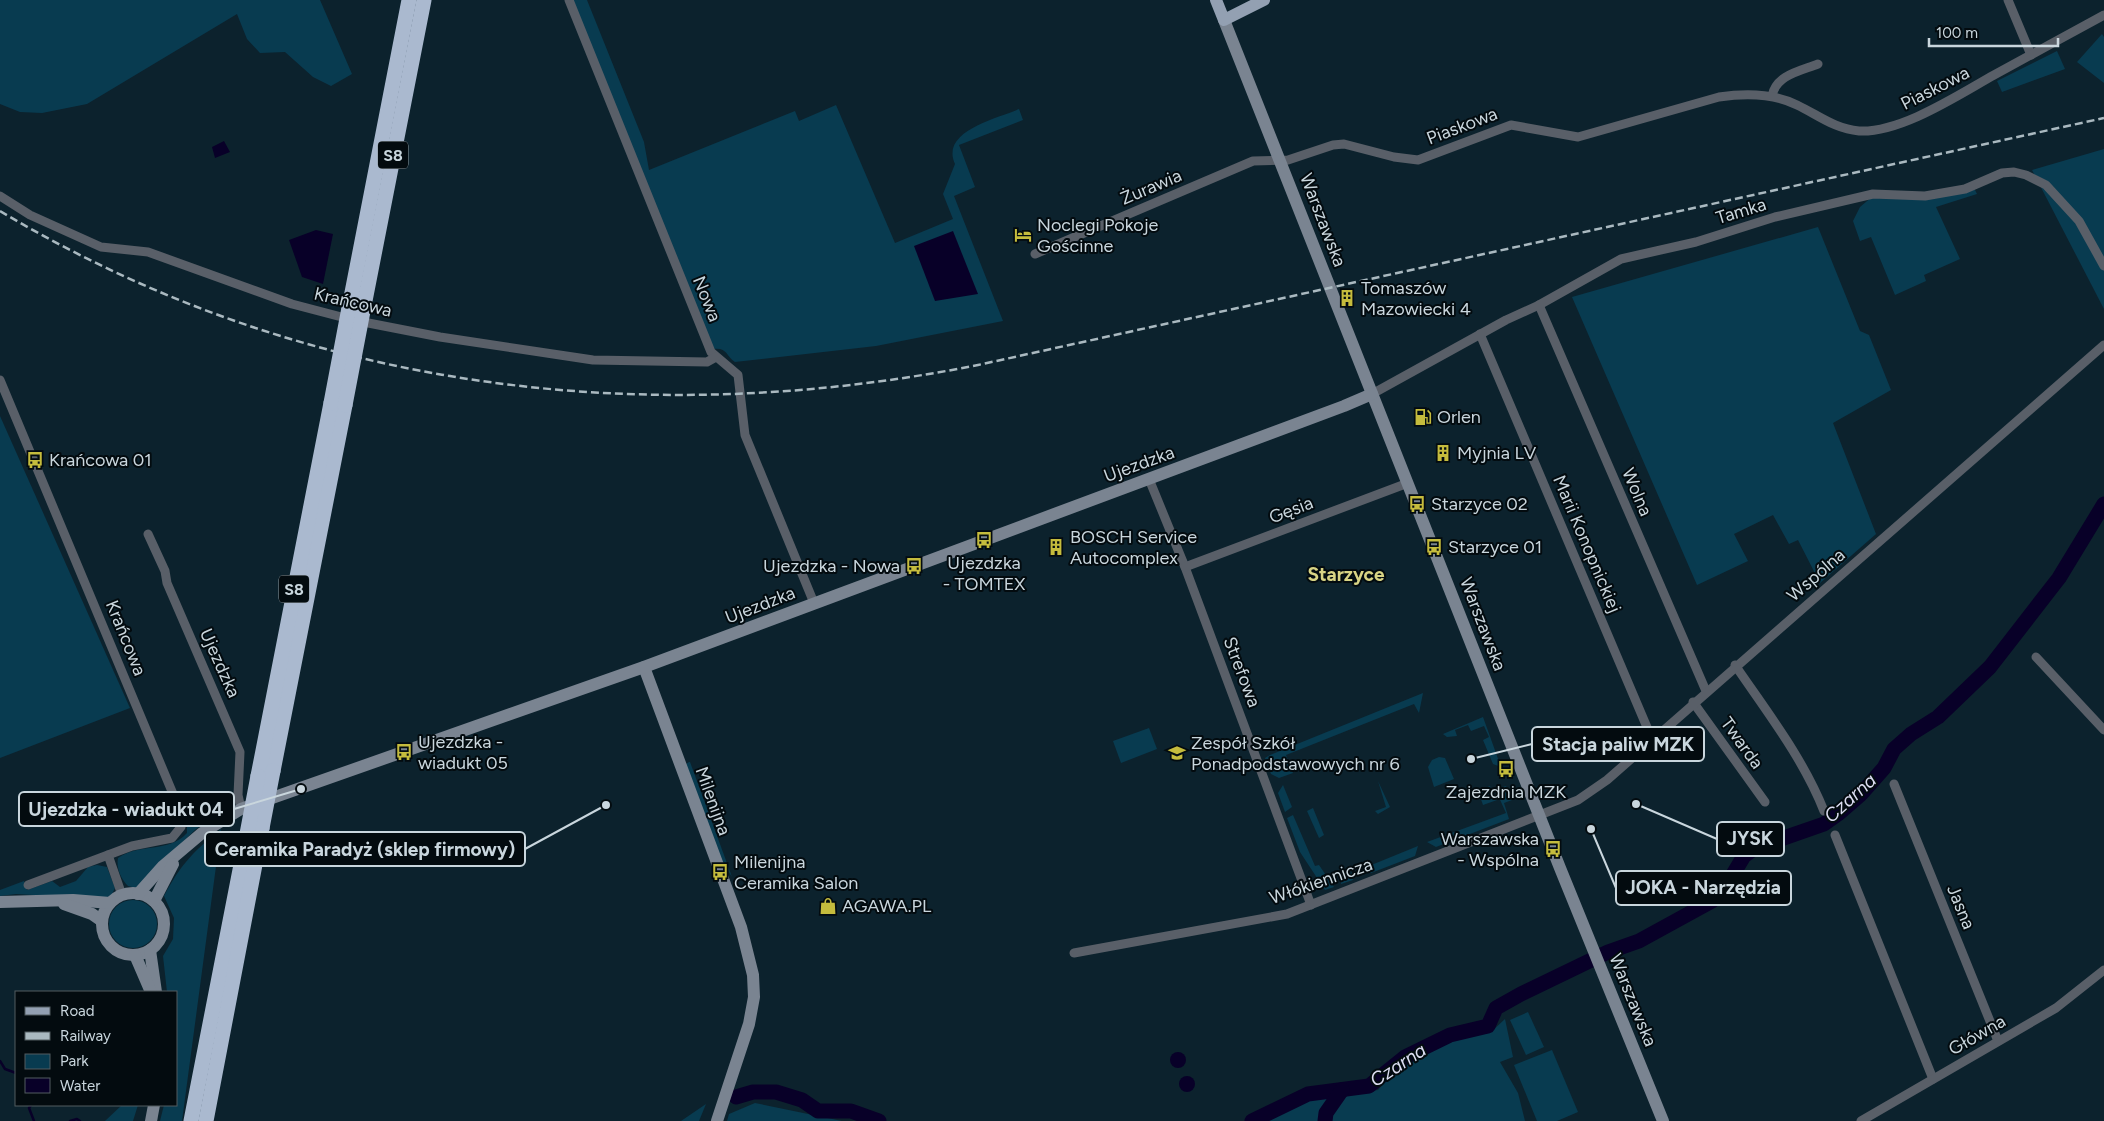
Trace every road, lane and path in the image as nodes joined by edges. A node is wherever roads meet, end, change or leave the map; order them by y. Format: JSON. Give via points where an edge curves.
{"nodes":[{"id":1,"x":409,"y":0,"type":"edge"},
{"id":2,"x":424,"y":0,"type":"edge"},
{"id":3,"x":569,"y":0,"type":"edge"},
{"id":4,"x":1216,"y":0,"type":"edge"},
{"id":5,"x":1264,"y":0,"type":"edge"},
{"id":6,"x":2008,"y":0,"type":"edge"},
{"id":7,"x":2104,"y":15,"type":"edge"},
{"id":8,"x":1224,"y":20,"type":"junction"},
{"id":9,"x":2031,"y":55,"type":"junction"},
{"id":10,"x":1818,"y":64,"type":"dead end"},
{"id":11,"x":1772,"y":96,"type":"junction"},
{"id":12,"x":1281,"y":160,"type":"junction"},
{"id":13,"x":0,"y":196,"type":"edge"},
{"id":14,"x":1035,"y":254,"type":"dead end"},
{"id":15,"x":2104,"y":266,"type":"edge"},
{"id":16,"x":1539,"y":305,"type":"junction"},
{"id":17,"x":356,"y":309,"type":"junction"},
{"id":18,"x":1480,"y":334,"type":"junction"},
{"id":19,"x":2104,"y":345,"type":"edge"},
{"id":20,"x":716,"y":357,"type":"junction"},
{"id":21,"x":0,"y":380,"type":"edge"},
{"id":22,"x":1372,"y":394,"type":"junction"},
{"id":23,"x":338,"y":404,"type":"junction"},
{"id":24,"x":1149,"y":479,"type":"junction"},
{"id":25,"x":1408,"y":482,"type":"junction"},
{"id":26,"x":148,"y":534,"type":"dead end"},
{"id":27,"x":1185,"y":567,"type":"junction"},
{"id":28,"x":814,"y":603,"type":"junction"},
{"id":29,"x":2036,"y":657,"type":"dead end"},
{"id":30,"x":1735,"y":665,"type":"junction"},
{"id":31,"x":644,"y":667,"type":"junction"},
{"id":32,"x":1706,"y":691,"type":"junction"},
{"id":33,"x":1693,"y":702,"type":"junction"},
{"id":34,"x":2104,"y":730,"type":"edge"},
{"id":35,"x":1652,"y":739,"type":"junction"},
{"id":36,"x":1894,"y":784,"type":"dead end"},
{"id":37,"x":1765,"y":802,"type":"dead end"},
{"id":38,"x":241,"y":810,"type":"junction"},
{"id":39,"x":1824,"y":811,"type":"dead end"},
{"id":40,"x":1539,"y":815,"type":"junction"},
{"id":41,"x":1835,"y":835,"type":"dead end"},
{"id":42,"x":186,"y":846,"type":"junction"},
{"id":43,"x":108,"y":855,"type":"junction"},
{"id":44,"x":28,"y":884,"type":"dead end"},
{"id":45,"x":138,"y":894,"type":"junction"},
{"id":46,"x":122,"y":895,"type":"junction"},
{"id":47,"x":52,"y":901,"type":"junction"},
{"id":48,"x":154,"y":901,"type":"junction"},
{"id":49,"x":0,"y":902,"type":"edge"},
{"id":50,"x":110,"y":903,"type":"junction"},
{"id":51,"x":1311,"y":905,"type":"junction"},
{"id":52,"x":102,"y":921,"type":"junction"},
{"id":53,"x":150,"y":950,"type":"junction"},
{"id":54,"x":1074,"y":953,"type":"dead end"},
{"id":55,"x":135,"y":955,"type":"junction"},
{"id":56,"x":2104,"y":970,"type":"edge"},
{"id":57,"x":151,"y":991,"type":"edge"},
{"id":58,"x":156,"y":991,"type":"edge"},
{"id":59,"x":1998,"y":1041,"type":"junction"},
{"id":60,"x":1933,"y":1079,"type":"junction"},
{"id":61,"x":154,"y":1106,"type":"edge"},
{"id":62,"x":151,"y":1121,"type":"edge"},
{"id":63,"x":191,"y":1121,"type":"edge"},
{"id":64,"x":206,"y":1121,"type":"edge"},
{"id":65,"x":717,"y":1121,"type":"edge"},
{"id":66,"x":1663,"y":1121,"type":"edge"},
{"id":67,"x":1860,"y":1121,"type":"edge"}],
"edges":[{"from":1,"to":17,"type":"highway","number":"S8"},
{"from":2,"to":17,"type":"highway","number":"S8"},
{"from":3,"to":20,"type":"street","name":"Nowa","via":[[711,352]]},
{"from":4,"to":8,"type":"main road","name":"Warszawska"},
{"from":5,"to":8,"type":"main road"},
{"from":6,"to":9,"type":"street"},
{"from":7,"to":9,"type":"street","name":"Piaskowa"},
{"from":8,"to":12,"type":"main road","name":"Warszawska"},
{"from":9,"to":11,"type":"street","name":"Piaskowa","via":[[1910,119],[1879,130],[1843,128],[1796,104]]},
{"from":10,"to":11,"type":"street","via":[[1779,81]]},
{"from":11,"to":12,"type":"street","name":"Piaskowa","via":[[1737,94],[1719,97],[1578,137],[1511,125],[1418,160],[1400,159],[1344,144]]},
{"from":12,"to":14,"type":"street","name":"Żurawia","via":[[1253,161]]},
{"from":12,"to":22,"type":"main road","name":"Warszawska"},
{"from":13,"to":20,"type":"street","name":"Krańcowa","via":[[30,215],[101,247],[148,252],[292,304],[353,320],[593,360],[707,362]]},
{"from":15,"to":16,"type":"street","name":"Tamka","via":[[2079,221],[2046,185],[2014,172],[2002,173],[1965,189],[1925,196],[1873,194],[1838,201],[1696,242],[1621,259]]},
{"from":16,"to":18,"type":"street","name":"Tamka"},
{"from":16,"to":32,"type":"street","name":"Wolna"},
{"from":17,"to":23,"type":"highway","number":"S8","bridge":true},
{"from":18,"to":22,"type":"street","name":"Tamka"},
{"from":18,"to":35,"type":"street","name":"Marii Konopnickiej"},
{"from":19,"to":30,"type":"street","name":"Wspólna"},
{"from":20,"to":28,"type":"street","name":"Nowa","via":[[738,375],[745,435]]},
{"from":21,"to":43,"type":"street","name":"Krańcowa","via":[[181,813],[182,827],[172,838],[132,846]]},
{"from":22,"to":24,"type":"main road","name":"Ujezdzka"},
{"from":22,"to":25,"type":"main road","name":"Warszawska"},
{"from":23,"to":63,"type":"highway","number":"S8","bridge":true,"via":[[246,834]]},
{"from":23,"to":64,"type":"highway","number":"S8","bridge":true,"via":[[274,771]]},
{"from":24,"to":27,"type":"street","name":"Strefowa"},
{"from":24,"to":28,"type":"main road","name":"Ujezdzka"},
{"from":25,"to":27,"type":"street","name":"Gęsia"},
{"from":25,"to":40,"type":"main road","name":"Warszawska"},
{"from":26,"to":38,"type":"street","name":"Ujezdzka","via":[[240,752]]},
{"from":27,"to":51,"type":"street","name":"Strefowa"},
{"from":28,"to":31,"type":"main road","name":"Ujezdzka"},
{"from":29,"to":34,"type":"street"},
{"from":30,"to":32,"type":"street","name":"Wspólna"},
{"from":30,"to":39,"type":"street","via":[[1800,761]]},
{"from":31,"to":38,"type":"main road","name":"Ujezdzka"},
{"from":31,"to":65,"type":"main road","name":"Milenijna","via":[[741,927],[753,975],[754,997],[749,1024]]},
{"from":32,"to":33,"type":"street","name":"Wspólna"},
{"from":33,"to":35,"type":"street","name":"Wspólna"},
{"from":33,"to":37,"type":"street","name":"Twarda"},
{"from":35,"to":40,"type":"street","name":"Wspólna","via":[[1589,793]]},
{"from":36,"to":59,"type":"street","name":"Jasna"},
{"from":38,"to":42,"type":"main road","name":"Ujezdzka","via":[[217,822]]},
{"from":40,"to":51,"type":"street","name":"Włókiennicza"},
{"from":40,"to":66,"type":"main road","name":"Warszawska"},
{"from":41,"to":60,"type":"street"},
{"from":42,"to":45,"type":"main road","name":"Ujezdzka"},
{"from":42,"to":48,"type":"main road","name":"Ujezdzka","via":[[168,871]]},
{"from":43,"to":44,"type":"street"},
{"from":43,"to":46,"type":"street"},
{"from":45,"to":46,"type":"main road"},
{"from":45,"to":48,"type":"main road"},
{"from":46,"to":50,"type":"main road"},
{"from":47,"to":49,"type":"main road"},
{"from":47,"to":50,"type":"main road"},
{"from":47,"to":52,"type":"main road","via":[[92,914]]},
{"from":48,"to":53,"type":"main road","via":[[162,913],[164,926],[159,940]]},
{"from":50,"to":52,"type":"main road"},
{"from":51,"to":54,"type":"street","name":"Włókiennicza","via":[[1287,914]]},
{"from":52,"to":55,"type":"main road","via":[[110,946]]},
{"from":53,"to":55,"type":"main road"},
{"from":53,"to":58,"type":"main road"},
{"from":55,"to":57,"type":"main road"},
{"from":56,"to":59,"type":"street","name":"Główna","via":[[2065,1002]]},
{"from":59,"to":60,"type":"street","name":"Główna"},
{"from":60,"to":67,"type":"street","name":"Główna"},
{"from":61,"to":62,"type":"main road"}]}
